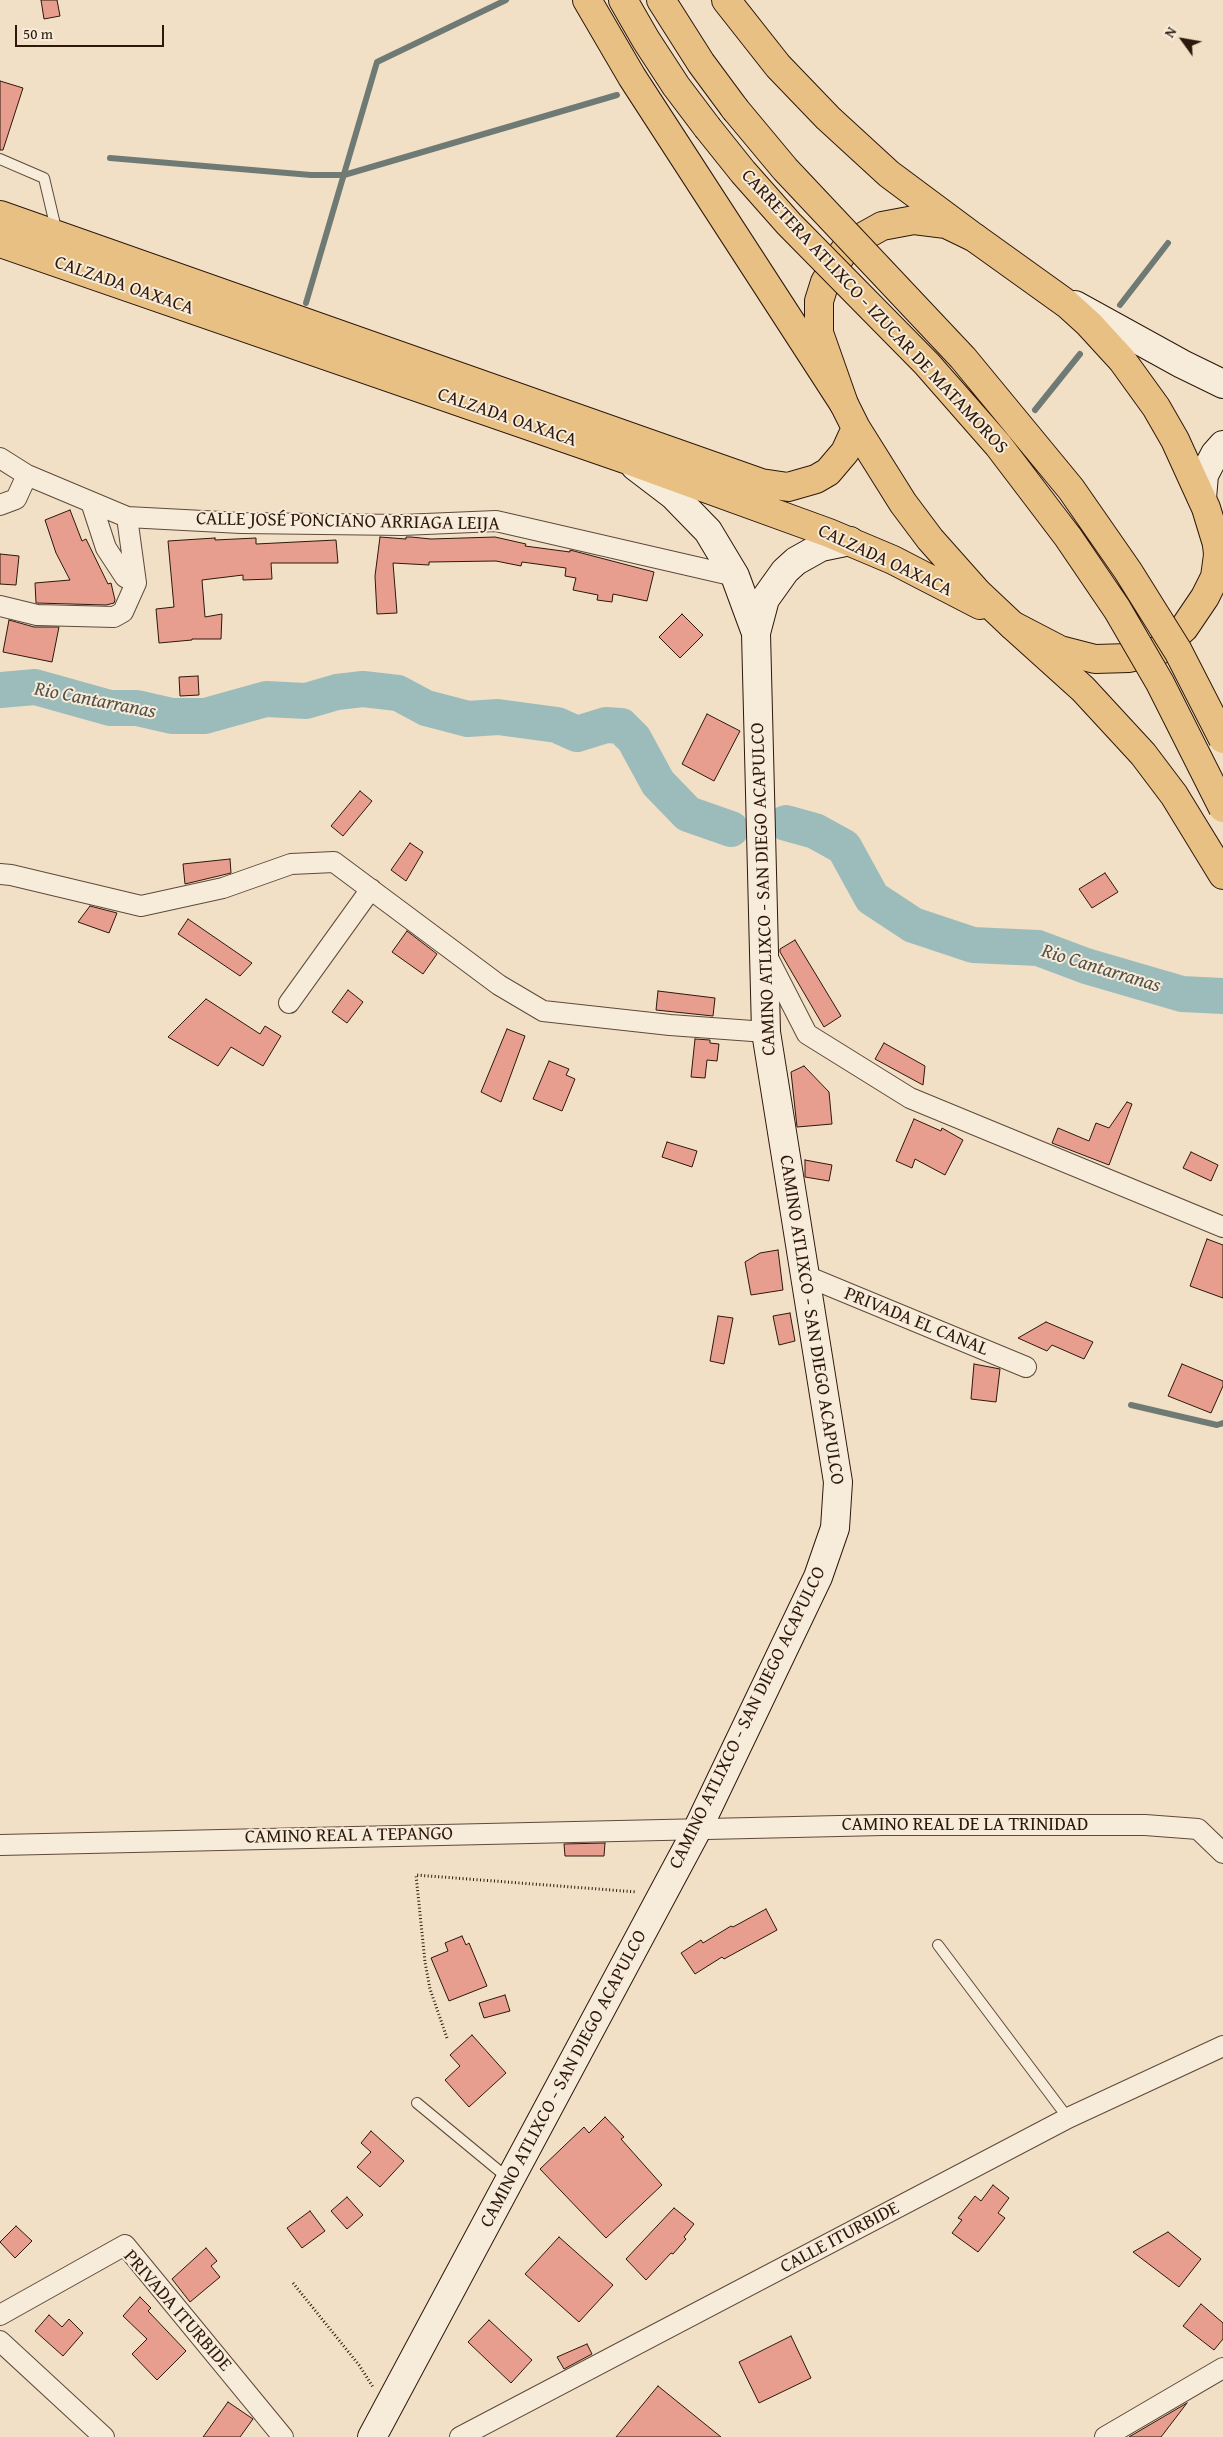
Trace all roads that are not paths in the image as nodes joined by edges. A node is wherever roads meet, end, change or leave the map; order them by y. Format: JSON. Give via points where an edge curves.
{"nodes":[{"id":1,"x":587,"y":0,"type":"edge"},
{"id":2,"x":623,"y":0,"type":"edge"},
{"id":3,"x":661,"y":0,"type":"edge"},
{"id":4,"x":726,"y":0,"type":"edge"},
{"id":5,"x":0,"y":159,"type":"edge"},
{"id":6,"x":0,"y":215,"type":"edge"},
{"id":7,"x":975,"y":238,"type":"junction"},
{"id":8,"x":0,"y":243,"type":"edge"},
{"id":9,"x":54,"y":248,"type":"junction"},
{"id":10,"x":1043,"y":285,"type":"junction"},
{"id":11,"x":1223,"y":384,"type":"edge"},
{"id":12,"x":844,"y":404,"type":"junction"},
{"id":13,"x":856,"y":428,"type":"junction"},
{"id":14,"x":1223,"y":445,"type":"edge"},
{"id":15,"x":0,"y":458,"type":"edge"},
{"id":16,"x":625,"y":459,"type":"junction"},
{"id":17,"x":28,"y":476,"type":"junction"},
{"id":18,"x":1202,"y":498,"type":"junction"},
{"id":19,"x":91,"y":502,"type":"junction"},
{"id":20,"x":0,"y":505,"type":"edge"},
{"id":21,"x":127,"y":517,"type":"junction"},
{"id":22,"x":850,"y":541,"type":"junction"},
{"id":23,"x":1220,"y":555,"type":"edge"},
{"id":24,"x":735,"y":576,"type":"junction"},
{"id":25,"x":136,"y":583,"type":"junction"},
{"id":26,"x":0,"y":606,"type":"edge"},
{"id":27,"x":1008,"y":621,"type":"junction"},
{"id":28,"x":756,"y":633,"type":"junction"},
{"id":29,"x":1223,"y":739,"type":"edge"},
{"id":30,"x":1223,"y":808,"type":"edge"},
{"id":31,"x":0,"y":874,"type":"edge"},
{"id":32,"x":1223,"y":875,"type":"edge"},
{"id":33,"x":371,"y":889,"type":"junction"},
{"id":34,"x":763,"y":940,"type":"junction"},
{"id":35,"x":289,"y":1003,"type":"dead end"},
{"id":36,"x":766,"y":1032,"type":"junction"},
{"id":37,"x":1223,"y":1227,"type":"edge"},
{"id":38,"x":806,"y":1276,"type":"junction"},
{"id":39,"x":1026,"y":1367,"type":"dead end"},
{"id":40,"x":698,"y":1828,"type":"junction"},
{"id":41,"x":0,"y":1845,"type":"edge"},
{"id":42,"x":1223,"y":1853,"type":"edge"},
{"id":43,"x":938,"y":1946,"type":"dead end"},
{"id":44,"x":1223,"y":2046,"type":"edge"},
{"id":45,"x":417,"y":2103,"type":"dead end"},
{"id":46,"x":1068,"y":2118,"type":"junction"},
{"id":47,"x":510,"y":2180,"type":"junction"},
{"id":48,"x":0,"y":2315,"type":"edge"},
{"id":49,"x":0,"y":2340,"type":"edge"},
{"id":50,"x":1223,"y":2368,"type":"edge"},
{"id":51,"x":104,"y":2437,"type":"edge"},
{"id":52,"x":283,"y":2437,"type":"edge"},
{"id":53,"x":372,"y":2437,"type":"edge"},
{"id":54,"x":460,"y":2437,"type":"edge"},
{"id":55,"x":1105,"y":2437,"type":"edge"}],
"edges":[{"from":1,"to":12,"type":"main road","via":[[632,78]]},
{"from":2,"to":30,"type":"main road","name":"CARRETERA ATLIXCO - IZUCAR DE MATAMOROS","bridge":true,"via":[[671,79],[743,172],[927,364],[998,445],[1068,537],[1160,683]]},
{"from":3,"to":29,"type":"main road","name":"CARRETERA ATLIXCO - IZUCAR DE MATAMOROS","bridge":true,"via":[[701,63],[785,169],[963,358],[1071,490],[1128,571],[1178,651]]},
{"from":4,"to":7,"type":"main road","via":[[778,66],[828,118],[889,174]]},
{"from":5,"to":9,"type":"lane","via":[[44,178]]},
{"from":6,"to":9,"type":"main road","name":"CALZADA OAXACA"},
{"from":7,"to":10,"type":"main road"},
{"from":7,"to":12,"type":"main road","via":[[946,224],[914,220],[875,229],[844,251],[825,282],[818,318],[819,333]]},
{"from":8,"to":9,"type":"main road","name":"CALZADA OAXACA"},
{"from":9,"to":13,"type":"main road","name":"CALZADA OAXACA","via":[[760,483],[788,487],[816,479],[828,472],[845,452]]},
{"from":9,"to":16,"type":"main road","name":"CALZADA OAXACA"},
{"from":10,"to":11,"type":"street","via":[[1114,328]]},
{"from":10,"to":18,"type":"main road","via":[[1089,324],[1134,376],[1175,440]]},
{"from":12,"to":13,"type":"main road"},
{"from":13,"to":27,"type":"main road","via":[[930,539]]},
{"from":14,"to":18,"type":"street","via":[[1214,454],[1204,475]]},
{"from":15,"to":17,"type":"street","name":"CALLE JOSÉ PONCIANO ARRIAGA LEIJA"},
{"from":16,"to":22,"type":"main road","name":"CALZADA OAXACA"},
{"from":16,"to":24,"type":"street","name":"CAMINO ATLIXCO - SAN DIEGO ACAPULCO","via":[[691,512],[718,545]]},
{"from":17,"to":19,"type":"street","name":"CALLE JOSÉ PONCIANO ARRIAGA LEIJA"},
{"from":17,"to":20,"type":"street","via":[[16,499]]},
{"from":18,"to":23,"type":"main road"},
{"from":19,"to":21,"type":"street","name":"CALLE JOSÉ PONCIANO ARRIAGA LEIJA"},
{"from":19,"to":25,"type":"street","via":[[106,548],[125,577]]},
{"from":21,"to":24,"type":"street","name":"CALLE JOSÉ PONCIANO ARRIAGA LEIJA","via":[[241,523],[402,525],[496,522]]},
{"from":21,"to":25,"type":"street"},
{"from":22,"to":27,"type":"main road","name":"CALZADA OAXACA"},
{"from":22,"to":28,"type":"street","name":"CAMINO ATLIXCO - SAN DIEGO ACAPULCO","via":[[821,547],[785,571],[765,599]]},
{"from":23,"to":27,"type":"main road","via":[[1211,587],[1184,628],[1160,650],[1129,658],[1095,659],[1060,650]]},
{"from":24,"to":28,"type":"street","name":"CAMINO ATLIXCO - SAN DIEGO ACAPULCO"},
{"from":25,"to":26,"type":"street","via":[[123,612],[114,617],[37,615]]},
{"from":27,"to":32,"type":"main road","via":[[1109,715],[1174,795]]},
{"from":28,"to":34,"type":"street","name":"CAMINO ATLIXCO - SAN DIEGO ACAPULCO"},
{"from":31,"to":33,"type":"street","via":[[141,906],[223,888],[291,864],[334,862]]},
{"from":33,"to":35,"type":"street"},
{"from":33,"to":36,"type":"street","via":[[499,985],[543,1011]]},
{"from":34,"to":36,"type":"street","name":"CAMINO ATLIXCO - SAN DIEGO ACAPULCO"},
{"from":34,"to":37,"type":"street","via":[[807,1034],[910,1098]]},
{"from":36,"to":38,"type":"street","name":"CAMINO ATLIXCO - SAN DIEGO ACAPULCO"},
{"from":38,"to":39,"type":"street","name":"PRIVADA EL CANAL"},
{"from":38,"to":40,"type":"street","name":"CAMINO ATLIXCO - SAN DIEGO ACAPULCO","via":[[838,1482],[835,1528],[811,1594]]},
{"from":40,"to":41,"type":"street","name":"CAMINO REAL A TEPANGO"},
{"from":40,"to":42,"type":"street","name":"CAMINO REAL DE LA TRINIDAD","via":[[1145,1825],[1198,1829]]},
{"from":40,"to":47,"type":"street","name":"CAMINO ATLIXCO - SAN DIEGO ACAPULCO"},
{"from":43,"to":46,"type":"lane"},
{"from":44,"to":46,"type":"street","name":"CALLE ITURBIDE"},
{"from":45,"to":47,"type":"lane"},
{"from":46,"to":54,"type":"street","name":"CALLE ITURBIDE"},
{"from":47,"to":53,"type":"street","name":"CAMINO ATLIXCO - SAN DIEGO ACAPULCO"},
{"from":48,"to":52,"type":"street","name":"PRIVADA ITURBIDE","via":[[126,2245]]},
{"from":49,"to":51,"type":"street"},
{"from":50,"to":55,"type":"street"}]}
